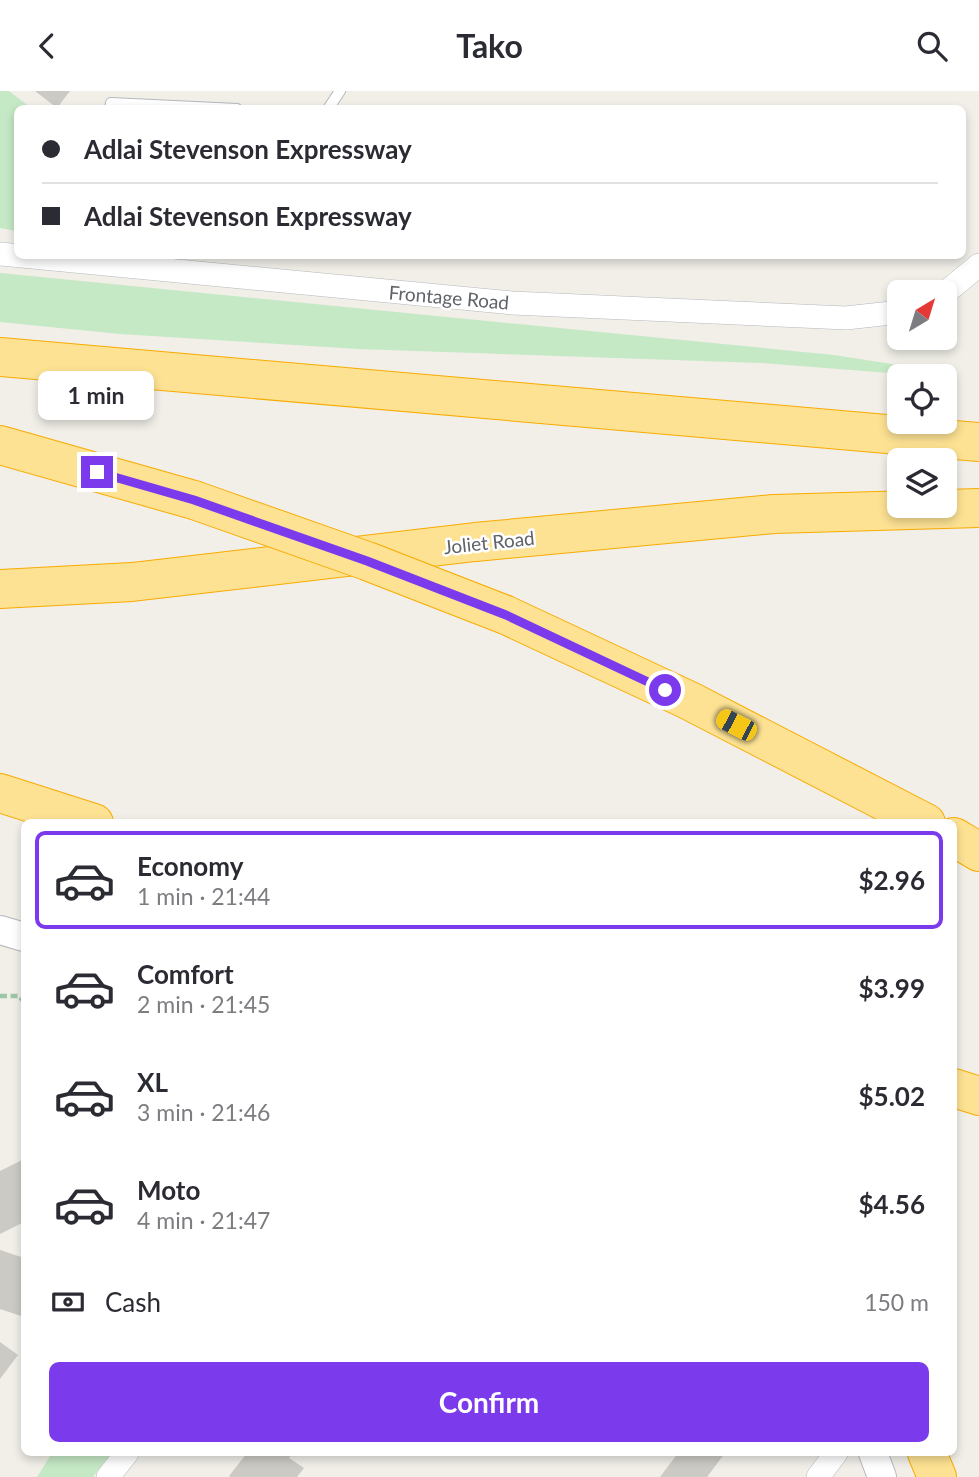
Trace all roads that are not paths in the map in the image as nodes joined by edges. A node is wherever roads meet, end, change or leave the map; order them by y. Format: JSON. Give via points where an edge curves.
{"nodes":[{"id":1,"x":111,"y":105,"type":"edge"},
{"id":2,"x":153,"y":105,"type":"edge"},
{"id":3,"x":83,"y":259,"type":"edge"},
{"id":4,"x":979,"y":265,"type":"edge"},
{"id":5,"x":957,"y":283,"type":"edge"},
{"id":6,"x":887,"y":313,"type":"edge"},
{"id":7,"x":0,"y":357,"type":"edge"},
{"id":8,"x":977,"y":442,"type":"edge"},
{"id":9,"x":0,"y":445,"type":"edge"},
{"id":10,"x":979,"y":508,"type":"edge"},
{"id":11,"x":0,"y":589,"type":"edge"},
{"id":12,"x":4,"y":795,"type":"edge"},
{"id":13,"x":53,"y":819,"type":"edge"},
{"id":14,"x":81,"y":819,"type":"edge"},
{"id":15,"x":918,"y":819,"type":"edge"},
{"id":16,"x":957,"y":839,"type":"edge"},
{"id":17,"x":979,"y":852,"type":"edge"},
{"id":18,"x":0,"y":930,"type":"edge"},
{"id":19,"x":21,"y":936,"type":"edge"},
{"id":20,"x":957,"y":1089,"type":"edge"},
{"id":21,"x":979,"y":1096,"type":"edge"},
{"id":22,"x":125,"y":1456,"type":"edge"},
{"id":23,"x":834,"y":1456,"type":"edge"},
{"id":24,"x":874,"y":1456,"type":"edge"},
{"id":25,"x":929,"y":1456,"type":"edge"},
{"id":26,"x":108,"y":1477,"type":"edge"},
{"id":27,"x":818,"y":1477,"type":"edge"},
{"id":28,"x":882,"y":1477,"type":"edge"},
{"id":29,"x":937,"y":1477,"type":"edge"}],
"edges":[{"from":1,"to":2,"type":"lane"},
{"from":3,"to":6,"type":"street","name":"Frontage Road","via":[[512,303],[846,318]]},
{"from":4,"to":5,"type":"street"},
{"from":7,"to":8,"type":"highway"},
{"from":9,"to":15,"type":"highway","bridge":true,"via":[[194,500],[506,615],[688,701]]},
{"from":10,"to":11,"type":"highway","name":"Joliet Road","via":[[774,514],[132,582]]},
{"from":12,"to":13,"type":"highway"},
{"from":12,"to":14,"type":"highway"},
{"from":16,"to":17,"type":"highway"},
{"from":18,"to":19,"type":"street"},
{"from":20,"to":21,"type":"highway"},
{"from":22,"to":26,"type":"street"},
{"from":23,"to":27,"type":"street"},
{"from":24,"to":28,"type":"street"},
{"from":25,"to":29,"type":"highway"}]}
